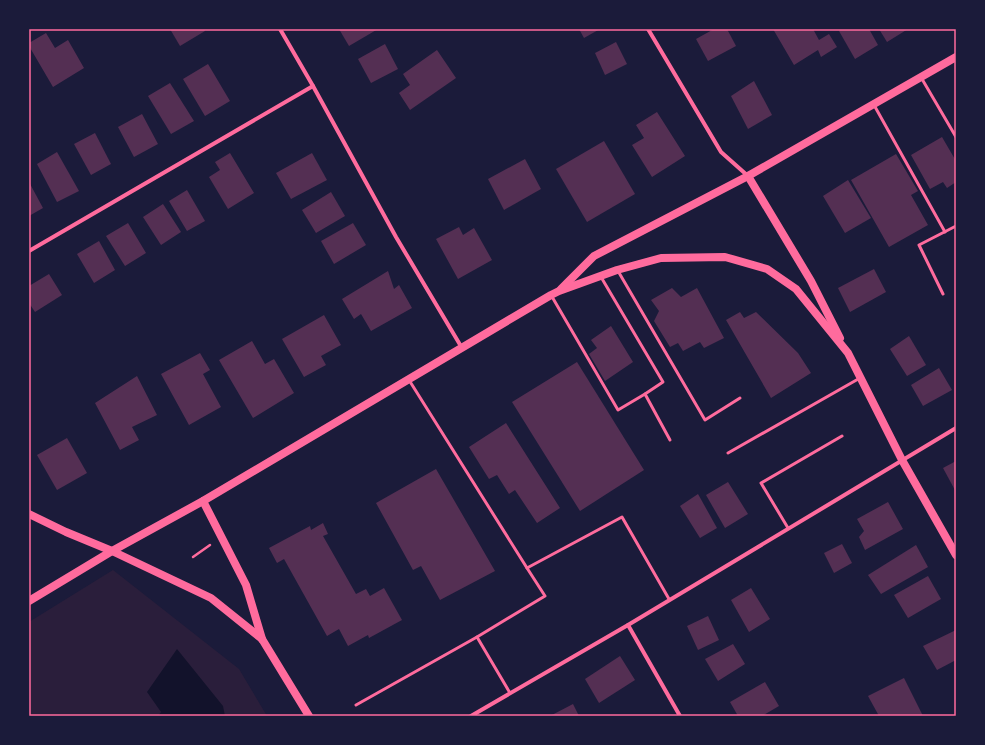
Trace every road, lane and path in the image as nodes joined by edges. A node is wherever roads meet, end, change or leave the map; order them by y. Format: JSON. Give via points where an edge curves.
{"nodes":[{"id":1,"x":280,"y":29,"type":"edge"},
{"id":2,"x":648,"y":29,"type":"edge"},
{"id":3,"x":956,"y":57,"type":"edge"},
{"id":4,"x":921,"y":77,"type":"junction"},
{"id":5,"x":313,"y":86,"type":"junction"},
{"id":6,"x":874,"y":105,"type":"junction"},
{"id":7,"x":956,"y":137,"type":"edge"},
{"id":8,"x":748,"y":176,"type":"junction"},
{"id":9,"x":956,"y":226,"type":"edge"},
{"id":10,"x":945,"y":232,"type":"junction"},
{"id":11,"x":29,"y":251,"type":"edge"},
{"id":12,"x":617,"y":270,"type":"junction"},
{"id":13,"x":600,"y":276,"type":"junction"},
{"id":14,"x":559,"y":291,"type":"junction"},
{"id":15,"x":943,"y":294,"type":"dead end"},
{"id":16,"x":551,"y":295,"type":"junction"},
{"id":17,"x":462,"y":348,"type":"junction"},
{"id":18,"x":848,"y":353,"type":"junction"},
{"id":19,"x":860,"y":378,"type":"junction"},
{"id":20,"x":409,"y":380,"type":"junction"},
{"id":21,"x":645,"y":394,"type":"junction"},
{"id":22,"x":740,"y":398,"type":"dead end"},
{"id":23,"x":956,"y":428,"type":"edge"},
{"id":24,"x":842,"y":436,"type":"dead end"},
{"id":25,"x":670,"y":440,"type":"dead end"},
{"id":26,"x":728,"y":453,"type":"dead end"},
{"id":27,"x":902,"y":460,"type":"junction"},
{"id":28,"x":203,"y":501,"type":"junction"},
{"id":29,"x":29,"y":514,"type":"edge"},
{"id":30,"x":788,"y":528,"type":"junction"},
{"id":31,"x":214,"y":543,"type":"dead end"},
{"id":32,"x":197,"y":548,"type":"dead end"},
{"id":33,"x":112,"y":551,"type":"junction"},
{"id":34,"x":201,"y":552,"type":"junction"},
{"id":35,"x":956,"y":555,"type":"edge"},
{"id":36,"x":193,"y":557,"type":"dead end"},
{"id":37,"x":527,"y":568,"type":"junction"},
{"id":38,"x":669,"y":599,"type":"junction"},
{"id":39,"x":29,"y":600,"type":"edge"},
{"id":40,"x":628,"y":625,"type":"junction"},
{"id":41,"x":477,"y":637,"type":"junction"},
{"id":42,"x":262,"y":639,"type":"junction"},
{"id":43,"x":510,"y":693,"type":"junction"},
{"id":44,"x":356,"y":705,"type":"dead end"},
{"id":45,"x":309,"y":716,"type":"edge"},
{"id":46,"x":471,"y":716,"type":"edge"},
{"id":47,"x":680,"y":716,"type":"edge"}],
"edges":[{"from":1,"to":5,"type":"street"},
{"from":2,"to":8,"type":"street","via":[[721,152]]},
{"from":3,"to":4,"type":"main road"},
{"from":4,"to":6,"type":"main road"},
{"from":4,"to":7,"type":"lane"},
{"from":5,"to":11,"type":"street"},
{"from":5,"to":17,"type":"street","via":[[396,237]]},
{"from":6,"to":8,"type":"main road"},
{"from":6,"to":10,"type":"lane"},
{"from":8,"to":14,"type":"main road","via":[[594,256]]},
{"from":8,"to":18,"type":"main road","via":[[811,281]]},
{"from":9,"to":10,"type":"lane"},
{"from":10,"to":15,"type":"lane","via":[[919,245]]},
{"from":12,"to":13,"type":"main road"},
{"from":12,"to":18,"type":"main road","via":[[661,258],[725,257],[767,269],[796,290]]},
{"from":12,"to":22,"type":"lane","via":[[705,420]]},
{"from":13,"to":14,"type":"main road"},
{"from":13,"to":21,"type":"lane","via":[[663,382]]},
{"from":14,"to":16,"type":"main road"},
{"from":16,"to":17,"type":"main road"},
{"from":16,"to":21,"type":"lane","via":[[618,410]]},
{"from":17,"to":20,"type":"main road"},
{"from":18,"to":19,"type":"main road"},
{"from":19,"to":26,"type":"lane"},
{"from":19,"to":27,"type":"main road"},
{"from":20,"to":28,"type":"main road"},
{"from":20,"to":37,"type":"lane"},
{"from":21,"to":25,"type":"lane"},
{"from":23,"to":27,"type":"street"},
{"from":24,"to":30,"type":"lane","via":[[761,483]]},
{"from":27,"to":30,"type":"street"},
{"from":27,"to":35,"type":"main road"},
{"from":28,"to":33,"type":"main road"},
{"from":28,"to":42,"type":"main road","via":[[246,585]]},
{"from":29,"to":33,"type":"main road"},
{"from":30,"to":38,"type":"street"},
{"from":31,"to":34,"type":"path"},
{"from":32,"to":34,"type":"path"},
{"from":33,"to":39,"type":"main road"},
{"from":33,"to":42,"type":"main road","via":[[211,598]]},
{"from":34,"to":36,"type":"path"},
{"from":37,"to":38,"type":"lane","via":[[622,517]]},
{"from":37,"to":41,"type":"lane","via":[[545,596]]},
{"from":38,"to":40,"type":"street"},
{"from":40,"to":43,"type":"street"},
{"from":40,"to":47,"type":"street"},
{"from":41,"to":43,"type":"lane"},
{"from":41,"to":44,"type":"lane"},
{"from":42,"to":45,"type":"main road"},
{"from":43,"to":46,"type":"street"}]}
